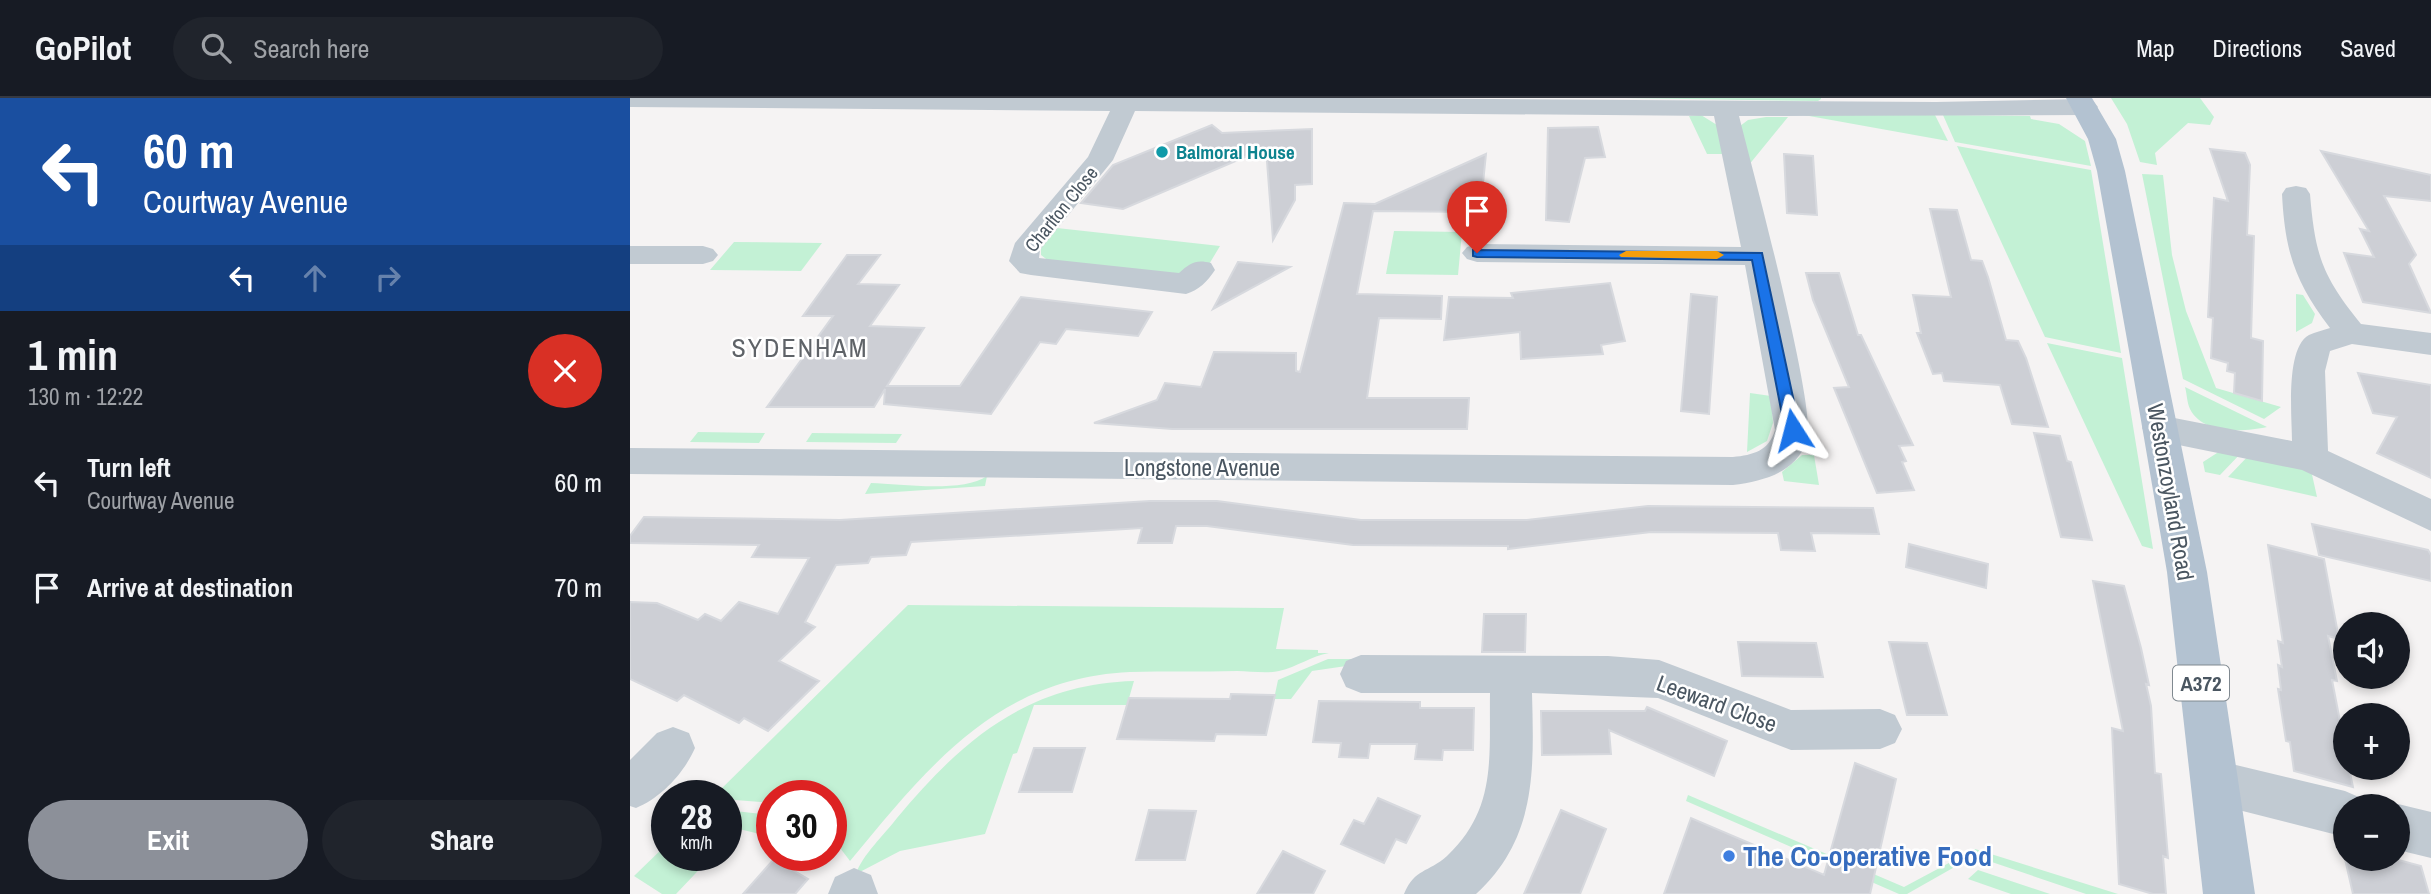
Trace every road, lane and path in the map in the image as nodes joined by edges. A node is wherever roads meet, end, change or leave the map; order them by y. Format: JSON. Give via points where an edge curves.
{"nodes":[{"id":1,"x":630,"y":100,"type":"edge"},
{"id":2,"x":735,"y":100,"type":"edge"},
{"id":3,"x":1031,"y":101,"type":"edge"},
{"id":4,"x":1251,"y":101,"type":"edge"},
{"id":5,"x":2082,"y":102,"type":"edge"},
{"id":6,"x":1610,"y":103,"type":"edge"},
{"id":7,"x":1126,"y":104,"type":"junction"},
{"id":8,"x":1833,"y":104,"type":"edge"},
{"id":9,"x":1725,"y":108,"type":"junction"},
{"id":10,"x":2296,"y":194,"type":"dead end"},
{"id":11,"x":1476,"y":253,"type":"dead end"},
{"id":12,"x":630,"y":255,"type":"edge"},
{"id":13,"x":703,"y":255,"type":"dead end"},
{"id":14,"x":1758,"y":256,"type":"junction"},
{"id":15,"x":1200,"y":270,"type":"dead end"},
{"id":16,"x":2351,"y":333,"type":"junction"},
{"id":17,"x":2431,"y":344,"type":"edge"},
{"id":18,"x":2159,"y":428,"type":"junction"},
{"id":19,"x":2310,"y":458,"type":"junction"},
{"id":20,"x":630,"y":461,"type":"edge"},
{"id":21,"x":2431,"y":516,"type":"edge"},
{"id":22,"x":1361,"y":674,"type":"dead end"},
{"id":23,"x":1511,"y":675,"type":"junction"},
{"id":24,"x":1880,"y":729,"type":"dead end"},
{"id":25,"x":673,"y":748,"type":"dead end"},
{"id":26,"x":2215,"y":782,"type":"junction"},
{"id":27,"x":644,"y":790,"type":"edge"},
{"id":28,"x":2333,"y":811,"type":"edge"},
{"id":29,"x":2410,"y":830,"type":"edge"},
{"id":30,"x":2431,"y":835,"type":"edge"},
{"id":31,"x":1428,"y":894,"type":"edge"},
{"id":32,"x":2229,"y":894,"type":"edge"}],
"edges":[{"from":1,"to":2,"type":"street"},
{"from":2,"to":3,"type":"street"},
{"from":3,"to":7,"type":"street"},
{"from":4,"to":6,"type":"street"},
{"from":4,"to":7,"type":"street"},
{"from":5,"to":8,"type":"street"},
{"from":5,"to":18,"type":"main road","name":"Westonzoyland Road","number":"A372","via":[[2102,139],[2111,171]]},
{"from":6,"to":9,"type":"street"},
{"from":7,"to":15,"type":"street","name":"Charlton Close","via":[[1100,160],[1025,249],[1024,261],[1031,266],[1186,284]]},
{"from":8,"to":9,"type":"street"},
{"from":9,"to":14,"type":"street"},
{"from":10,"to":16,"type":"street","via":[[2298,236],[2307,272]]},
{"from":11,"to":14,"type":"street"},
{"from":12,"to":13,"type":"street"},
{"from":14,"to":20,"type":"street","name":"Longstone Avenue","via":[[1793,430],[1790,442],[1773,463],[1733,471]]},
{"from":16,"to":17,"type":"street"},
{"from":16,"to":19,"type":"street","via":[[2329,338],[2313,350]]},
{"from":18,"to":19,"type":"street"},
{"from":18,"to":26,"type":"main road","name":"Westonzoyland Road","number":"A372","via":[[2187,572]]},
{"from":19,"to":21,"type":"street"},
{"from":22,"to":23,"type":"street","name":"Leeward Close"},
{"from":23,"to":24,"type":"street","name":"Leeward Close","via":[[1659,679],[1791,730]]},
{"from":23,"to":31,"type":"street","via":[[1506,811],[1489,847],[1476,862],[1461,877]]},
{"from":25,"to":27,"type":"street"},
{"from":26,"to":28,"type":"street"},
{"from":26,"to":32,"type":"main road","name":"Westonzoyland Road","number":"A372"},
{"from":29,"to":30,"type":"street"}]}
